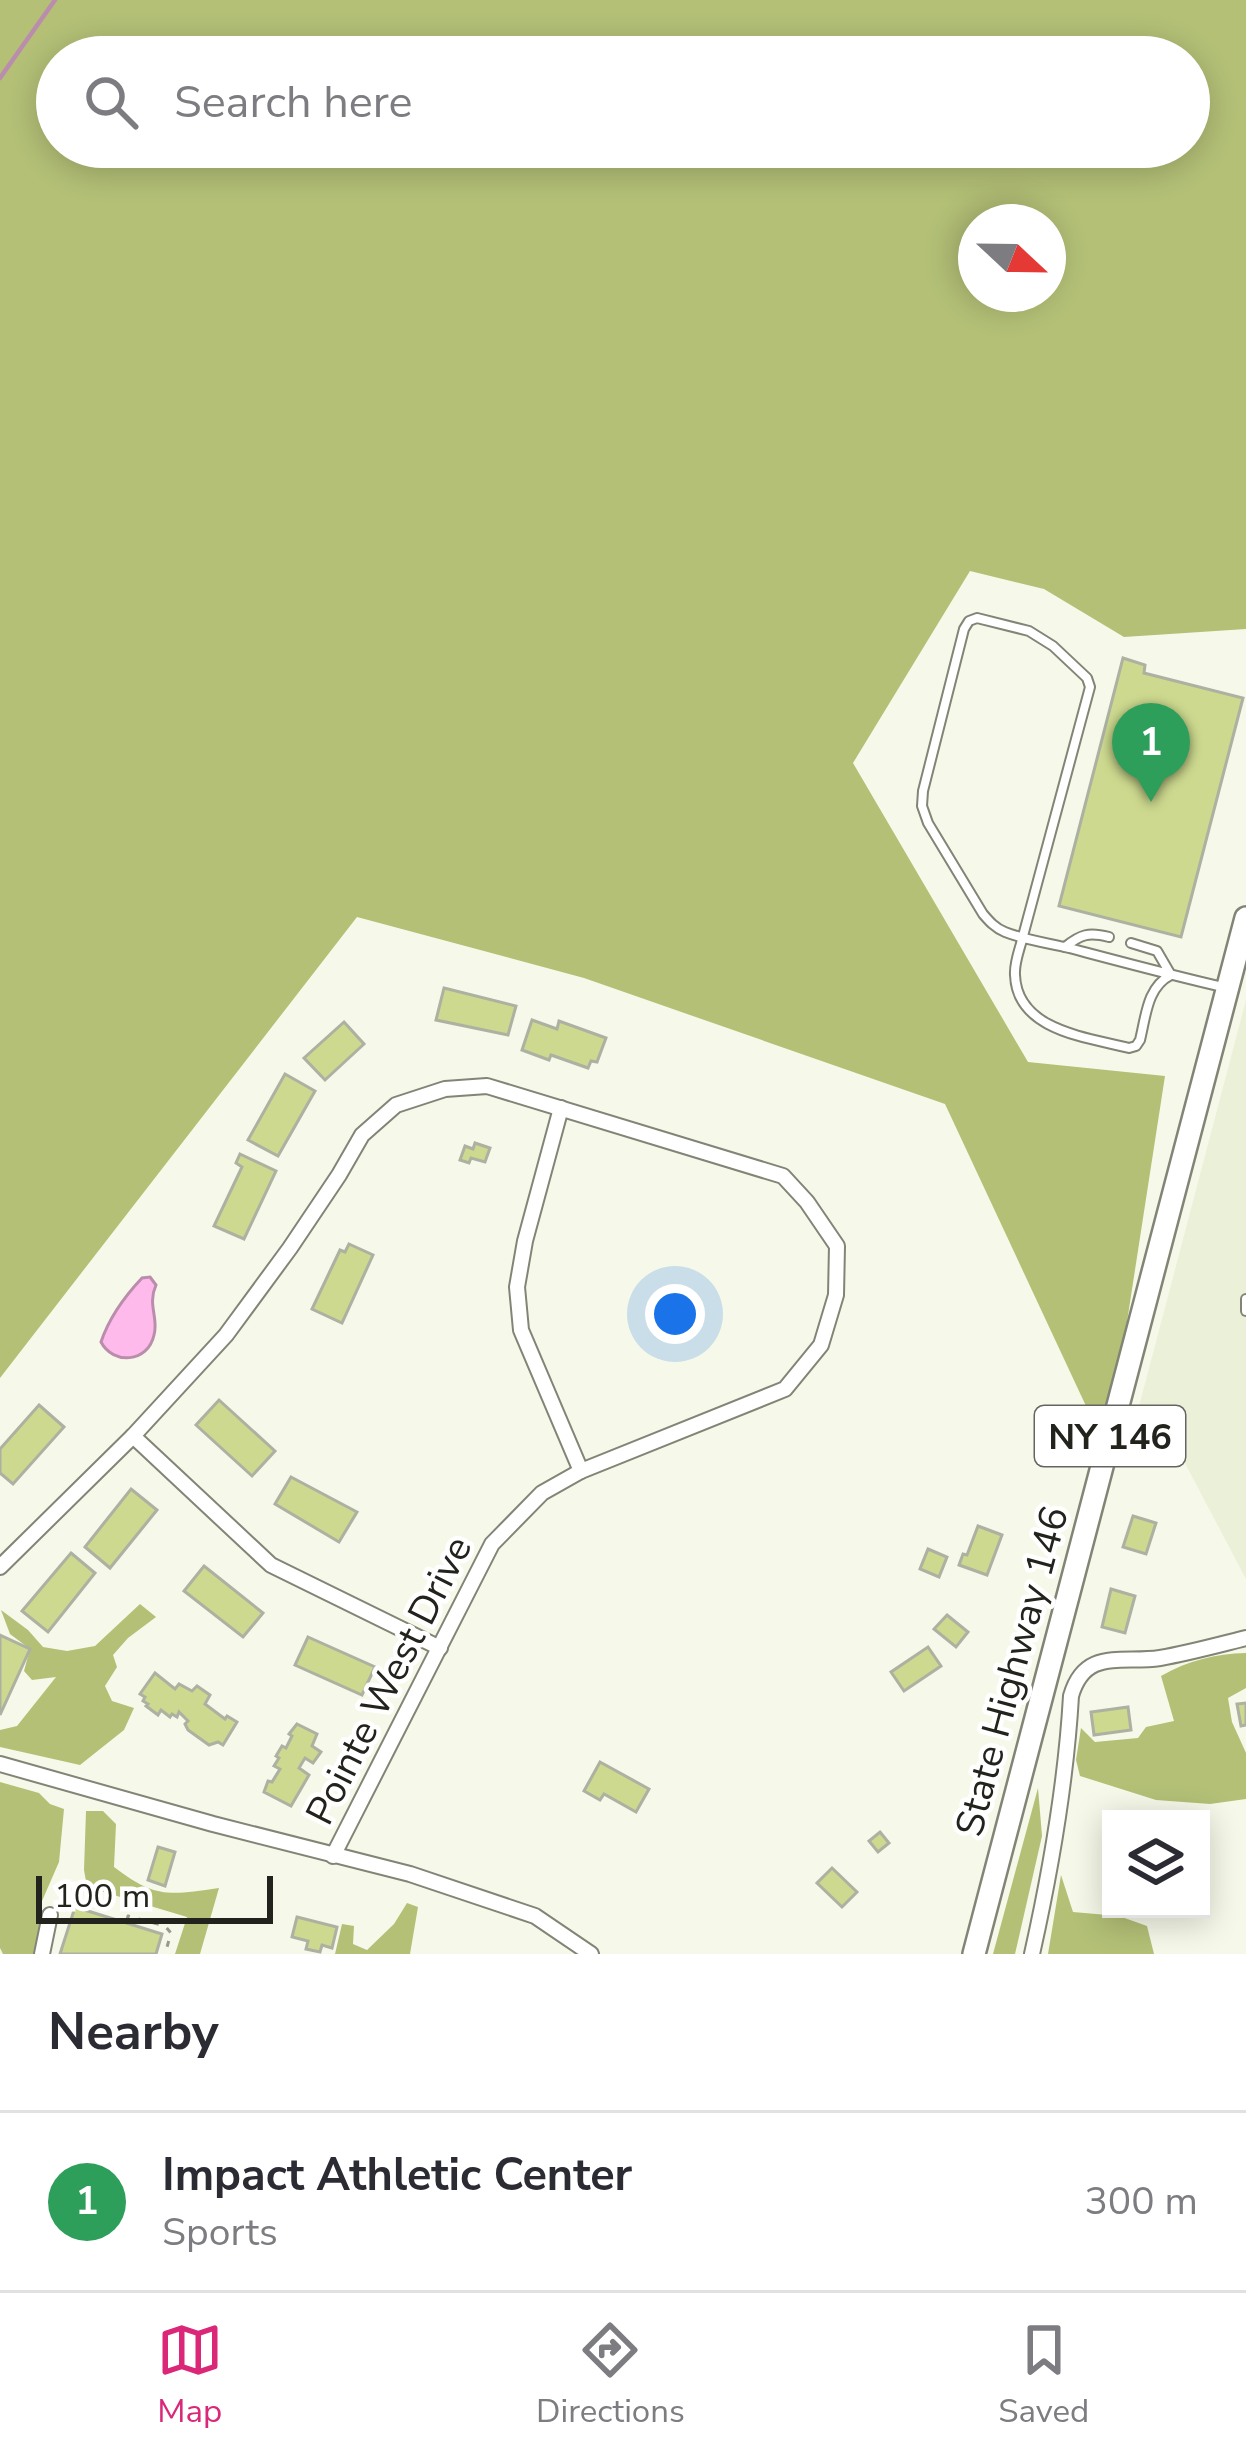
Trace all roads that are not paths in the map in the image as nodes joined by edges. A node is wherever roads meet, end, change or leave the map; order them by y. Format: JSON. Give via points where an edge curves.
{"nodes":[{"id":1,"x":1246,"y":918,"type":"edge"},
{"id":2,"x":1023,"y":937,"type":"junction"},
{"id":3,"x":1109,"y":937,"type":"dead end"},
{"id":4,"x":1131,"y":943,"type":"dead end"},
{"id":5,"x":1065,"y":947,"type":"junction"},
{"id":6,"x":1171,"y":975,"type":"junction"},
{"id":7,"x":1228,"y":988,"type":"junction"},
{"id":8,"x":562,"y":1108,"type":"junction"},
{"id":9,"x":1246,"y":1299,"type":"edge"},
{"id":10,"x":1246,"y":1311,"type":"edge"},
{"id":11,"x":133,"y":1436,"type":"junction"},
{"id":12,"x":581,"y":1471,"type":"junction"},
{"id":13,"x":0,"y":1567,"type":"edge"},
{"id":14,"x":1246,"y":1638,"type":"edge"},
{"id":15,"x":440,"y":1648,"type":"junction"},
{"id":16,"x":0,"y":1764,"type":"edge"},
{"id":17,"x":333,"y":1856,"type":"junction"},
{"id":18,"x":50,"y":1915,"type":"dead end"},
{"id":19,"x":42,"y":1954,"type":"edge"},
{"id":20,"x":591,"y":1954,"type":"edge"},
{"id":21,"x":974,"y":1954,"type":"edge"},
{"id":22,"x":1032,"y":1954,"type":"edge"}],
"edges":[{"from":1,"to":7,"type":"main road","name":"State Highway 146","number":"NY 146"},
{"from":2,"to":2,"type":"lane","via":[[991,924],[922,806],[964,629],[977,618],[1029,631],[1090,686]]},
{"from":2,"to":5,"type":"lane"},
{"from":2,"to":6,"type":"lane","via":[[1014,971],[1031,1012],[1052,1028],[1129,1048],[1140,1040],[1153,991]]},
{"from":3,"to":5,"type":"lane","via":[[1091,932]]},
{"from":4,"to":6,"type":"lane","via":[[1157,951]]},
{"from":5,"to":6,"type":"lane"},
{"from":6,"to":7,"type":"lane"},
{"from":7,"to":21,"type":"main road","name":"State Highway 146","number":"NY 146"},
{"from":8,"to":11,"type":"street","name":"Pointe West Drive","via":[[487,1086],[396,1105],[362,1135],[226,1335]]},
{"from":8,"to":12,"type":"street","via":[[517,1287],[521,1330]]},
{"from":8,"to":12,"type":"street","name":"Pointe West Drive","via":[[783,1176],[837,1246],[836,1295],[821,1345],[785,1389]]},
{"from":9,"to":10,"type":"lane"},
{"from":11,"to":13,"type":"street","name":"Pointe West Drive"},
{"from":11,"to":15,"type":"street","via":[[272,1565]]},
{"from":12,"to":15,"type":"street","name":"Pointe West Drive","via":[[542,1493],[492,1544]]},
{"from":14,"to":22,"type":"street","via":[[1156,1659],[1107,1660],[1075,1681]]},
{"from":15,"to":17,"type":"street","name":"Pointe West Drive"},
{"from":16,"to":17,"type":"street"},
{"from":17,"to":20,"type":"street","via":[[535,1916]]},
{"from":18,"to":19,"type":"street"}]}
